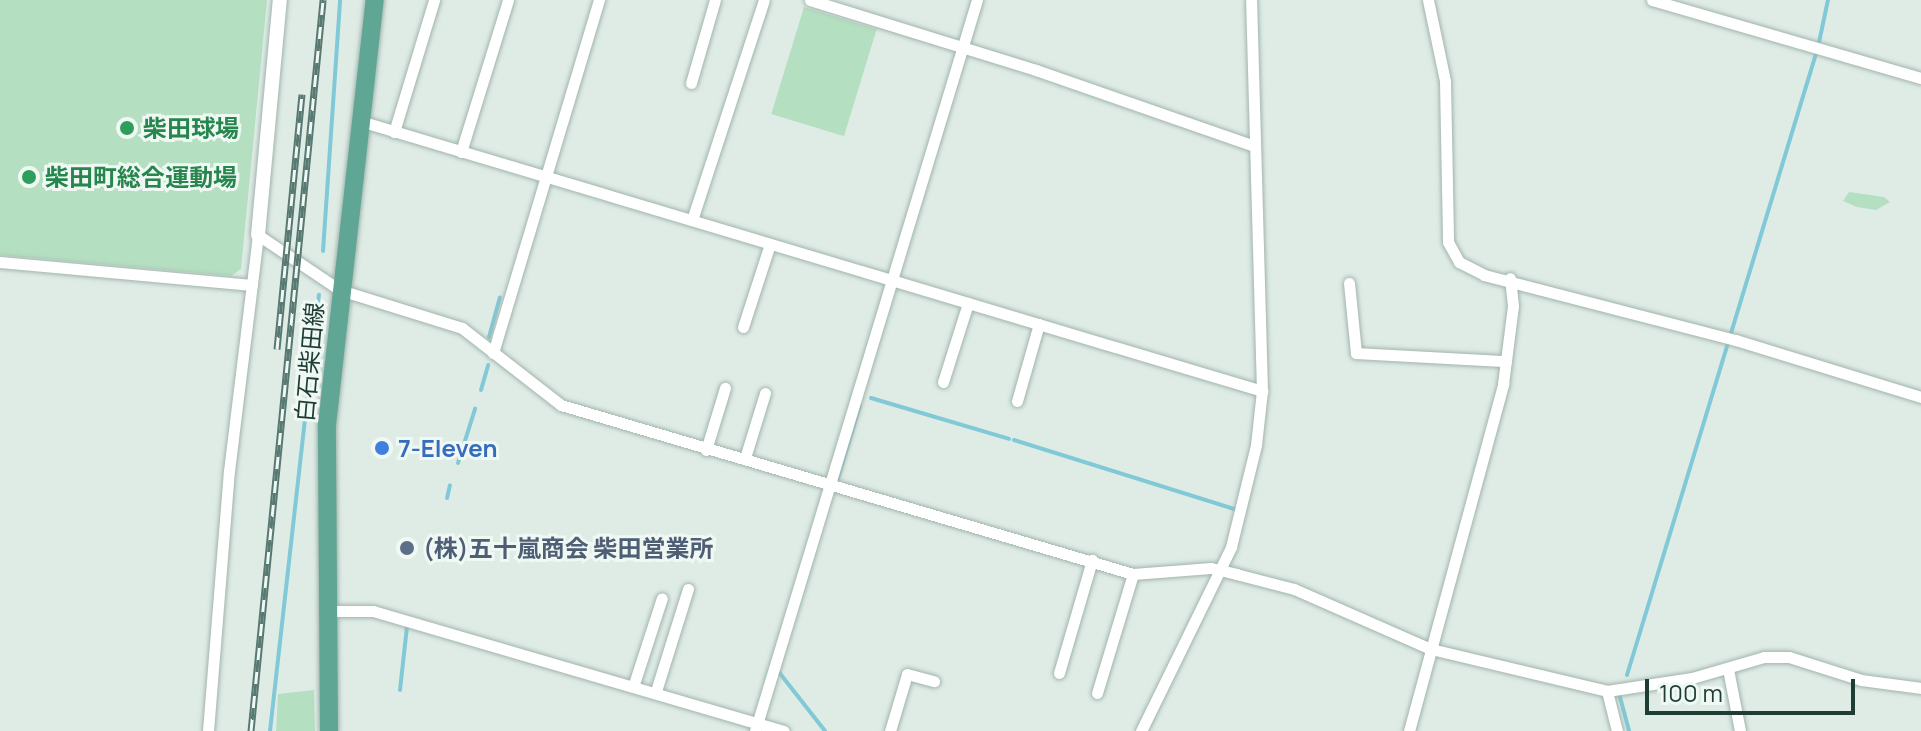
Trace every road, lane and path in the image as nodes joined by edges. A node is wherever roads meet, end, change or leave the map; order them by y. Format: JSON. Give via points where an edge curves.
{"nodes":[{"id":1,"x":280,"y":0,"type":"edge"},
{"id":2,"x":375,"y":0,"type":"edge"},
{"id":3,"x":434,"y":0,"type":"edge"},
{"id":4,"x":508,"y":0,"type":"edge"},
{"id":5,"x":599,"y":0,"type":"edge"},
{"id":6,"x":715,"y":0,"type":"edge"},
{"id":7,"x":764,"y":0,"type":"edge"},
{"id":8,"x":810,"y":0,"type":"edge"},
{"id":9,"x":977,"y":0,"type":"edge"},
{"id":10,"x":1251,"y":0,"type":"edge"},
{"id":11,"x":1428,"y":0,"type":"edge"},
{"id":12,"x":1652,"y":0,"type":"edge"},
{"id":13,"x":962,"y":46,"type":"junction"},
{"id":14,"x":1921,"y":78,"type":"edge"},
{"id":15,"x":691,"y":83,"type":"dead end"},
{"id":16,"x":360,"y":121,"type":"junction"},
{"id":17,"x":394,"y":132,"type":"junction"},
{"id":18,"x":1254,"y":146,"type":"junction"},
{"id":19,"x":461,"y":152,"type":"junction"},
{"id":20,"x":549,"y":177,"type":"junction"},
{"id":21,"x":692,"y":220,"type":"junction"},
{"id":22,"x":258,"y":235,"type":"junction"},
{"id":23,"x":770,"y":244,"type":"junction"},
{"id":24,"x":0,"y":262,"type":"edge"},
{"id":25,"x":1510,"y":278,"type":"junction"},
{"id":26,"x":893,"y":280,"type":"junction"},
{"id":27,"x":1349,"y":283,"type":"dead end"},
{"id":28,"x":252,"y":285,"type":"junction"},
{"id":29,"x":340,"y":290,"type":"junction"},
{"id":30,"x":968,"y":303,"type":"junction"},
{"id":31,"x":1039,"y":324,"type":"junction"},
{"id":32,"x":743,"y":327,"type":"dead end"},
{"id":33,"x":493,"y":353,"type":"junction"},
{"id":34,"x":1506,"y":361,"type":"junction"},
{"id":35,"x":943,"y":382,"type":"dead end"},
{"id":36,"x":725,"y":388,"type":"dead end"},
{"id":37,"x":1262,"y":391,"type":"junction"},
{"id":38,"x":765,"y":393,"type":"dead end"},
{"id":39,"x":1921,"y":397,"type":"edge"},
{"id":40,"x":1017,"y":401,"type":"dead end"},
{"id":41,"x":706,"y":450,"type":"junction"},
{"id":42,"x":745,"y":458,"type":"junction"},
{"id":43,"x":830,"y":484,"type":"junction"},
{"id":44,"x":1092,"y":560,"type":"junction"},
{"id":45,"x":1219,"y":573,"type":"junction"},
{"id":46,"x":1133,"y":574,"type":"junction"},
{"id":47,"x":688,"y":589,"type":"dead end"},
{"id":48,"x":662,"y":598,"type":"dead end"},
{"id":49,"x":325,"y":611,"type":"junction"},
{"id":50,"x":1431,"y":649,"type":"junction"},
{"id":51,"x":1728,"y":669,"type":"junction"},
{"id":52,"x":1059,"y":673,"type":"dead end"},
{"id":53,"x":934,"y":681,"type":"dead end"},
{"id":54,"x":634,"y":684,"type":"junction"},
{"id":55,"x":1921,"y":688,"type":"edge"},
{"id":56,"x":656,"y":691,"type":"junction"},
{"id":57,"x":1607,"y":691,"type":"junction"},
{"id":58,"x":1097,"y":693,"type":"dead end"},
{"id":59,"x":757,"y":726,"type":"edge"},
{"id":60,"x":208,"y":731,"type":"edge"},
{"id":61,"x":329,"y":731,"type":"edge"},
{"id":62,"x":784,"y":731,"type":"edge"},
{"id":63,"x":890,"y":731,"type":"edge"},
{"id":64,"x":1141,"y":731,"type":"edge"},
{"id":65,"x":1409,"y":731,"type":"edge"},
{"id":66,"x":1617,"y":731,"type":"edge"},
{"id":67,"x":1740,"y":731,"type":"edge"}],
"edges":[{"from":1,"to":22,"type":"street"},
{"from":2,"to":16,"type":"main road","name":"白石柴田線"},
{"from":3,"to":17,"type":"street"},
{"from":4,"to":19,"type":"street"},
{"from":5,"to":20,"type":"street"},
{"from":6,"to":15,"type":"street"},
{"from":7,"to":21,"type":"street"},
{"from":8,"to":13,"type":"street"},
{"from":9,"to":13,"type":"street"},
{"from":10,"to":18,"type":"street"},
{"from":11,"to":25,"type":"street","via":[[1445,81],[1448,242],[1470,268]]},
{"from":12,"to":14,"type":"street"},
{"from":13,"to":18,"type":"street"},
{"from":13,"to":26,"type":"street"},
{"from":16,"to":17,"type":"street"},
{"from":16,"to":29,"type":"main road","name":"白石柴田線"},
{"from":17,"to":19,"type":"street"},
{"from":18,"to":37,"type":"street"},
{"from":19,"to":20,"type":"street"},
{"from":20,"to":21,"type":"street"},
{"from":20,"to":33,"type":"street"},
{"from":21,"to":23,"type":"street"},
{"from":22,"to":28,"type":"street"},
{"from":22,"to":29,"type":"street"},
{"from":23,"to":26,"type":"street"},
{"from":23,"to":32,"type":"street"},
{"from":24,"to":28,"type":"street"},
{"from":25,"to":34,"type":"street","via":[[1513,306]]},
{"from":25,"to":39,"type":"street"},
{"from":26,"to":30,"type":"street"},
{"from":26,"to":43,"type":"street"},
{"from":27,"to":34,"type":"street","via":[[1356,353]]},
{"from":28,"to":60,"type":"street","via":[[229,471]]},
{"from":29,"to":33,"type":"street","via":[[462,328]]},
{"from":29,"to":49,"type":"main road","name":"白石柴田線","via":[[327,425]]},
{"from":30,"to":31,"type":"street"},
{"from":30,"to":35,"type":"street"},
{"from":31,"to":37,"type":"street"},
{"from":31,"to":40,"type":"street"},
{"from":33,"to":41,"type":"street","via":[[561,405]]},
{"from":34,"to":50,"type":"street"},
{"from":36,"to":41,"type":"street"},
{"from":37,"to":45,"type":"street","via":[[1242,512]]},
{"from":38,"to":42,"type":"street"},
{"from":41,"to":42,"type":"street"},
{"from":42,"to":43,"type":"street"},
{"from":43,"to":44,"type":"street"},
{"from":43,"to":59,"type":"street"},
{"from":44,"to":46,"type":"street"},
{"from":44,"to":52,"type":"street"},
{"from":45,"to":46,"type":"street","via":[[1211,568]]},
{"from":45,"to":50,"type":"street","via":[[1294,589]]},
{"from":45,"to":64,"type":"street"},
{"from":46,"to":58,"type":"street"},
{"from":47,"to":56,"type":"street"},
{"from":48,"to":54,"type":"street"},
{"from":49,"to":54,"type":"street","via":[[373,611]]},
{"from":49,"to":61,"type":"main road","name":"白石柴田線"},
{"from":50,"to":57,"type":"street"},
{"from":50,"to":65,"type":"street"},
{"from":51,"to":55,"type":"street","via":[[1764,657],[1789,657],[1861,680]]},
{"from":51,"to":57,"type":"street"},
{"from":51,"to":67,"type":"street"},
{"from":53,"to":63,"type":"street","via":[[907,674]]},
{"from":54,"to":56,"type":"street"},
{"from":56,"to":59,"type":"street"},
{"from":57,"to":66,"type":"street"},
{"from":59,"to":62,"type":"street"}]}
